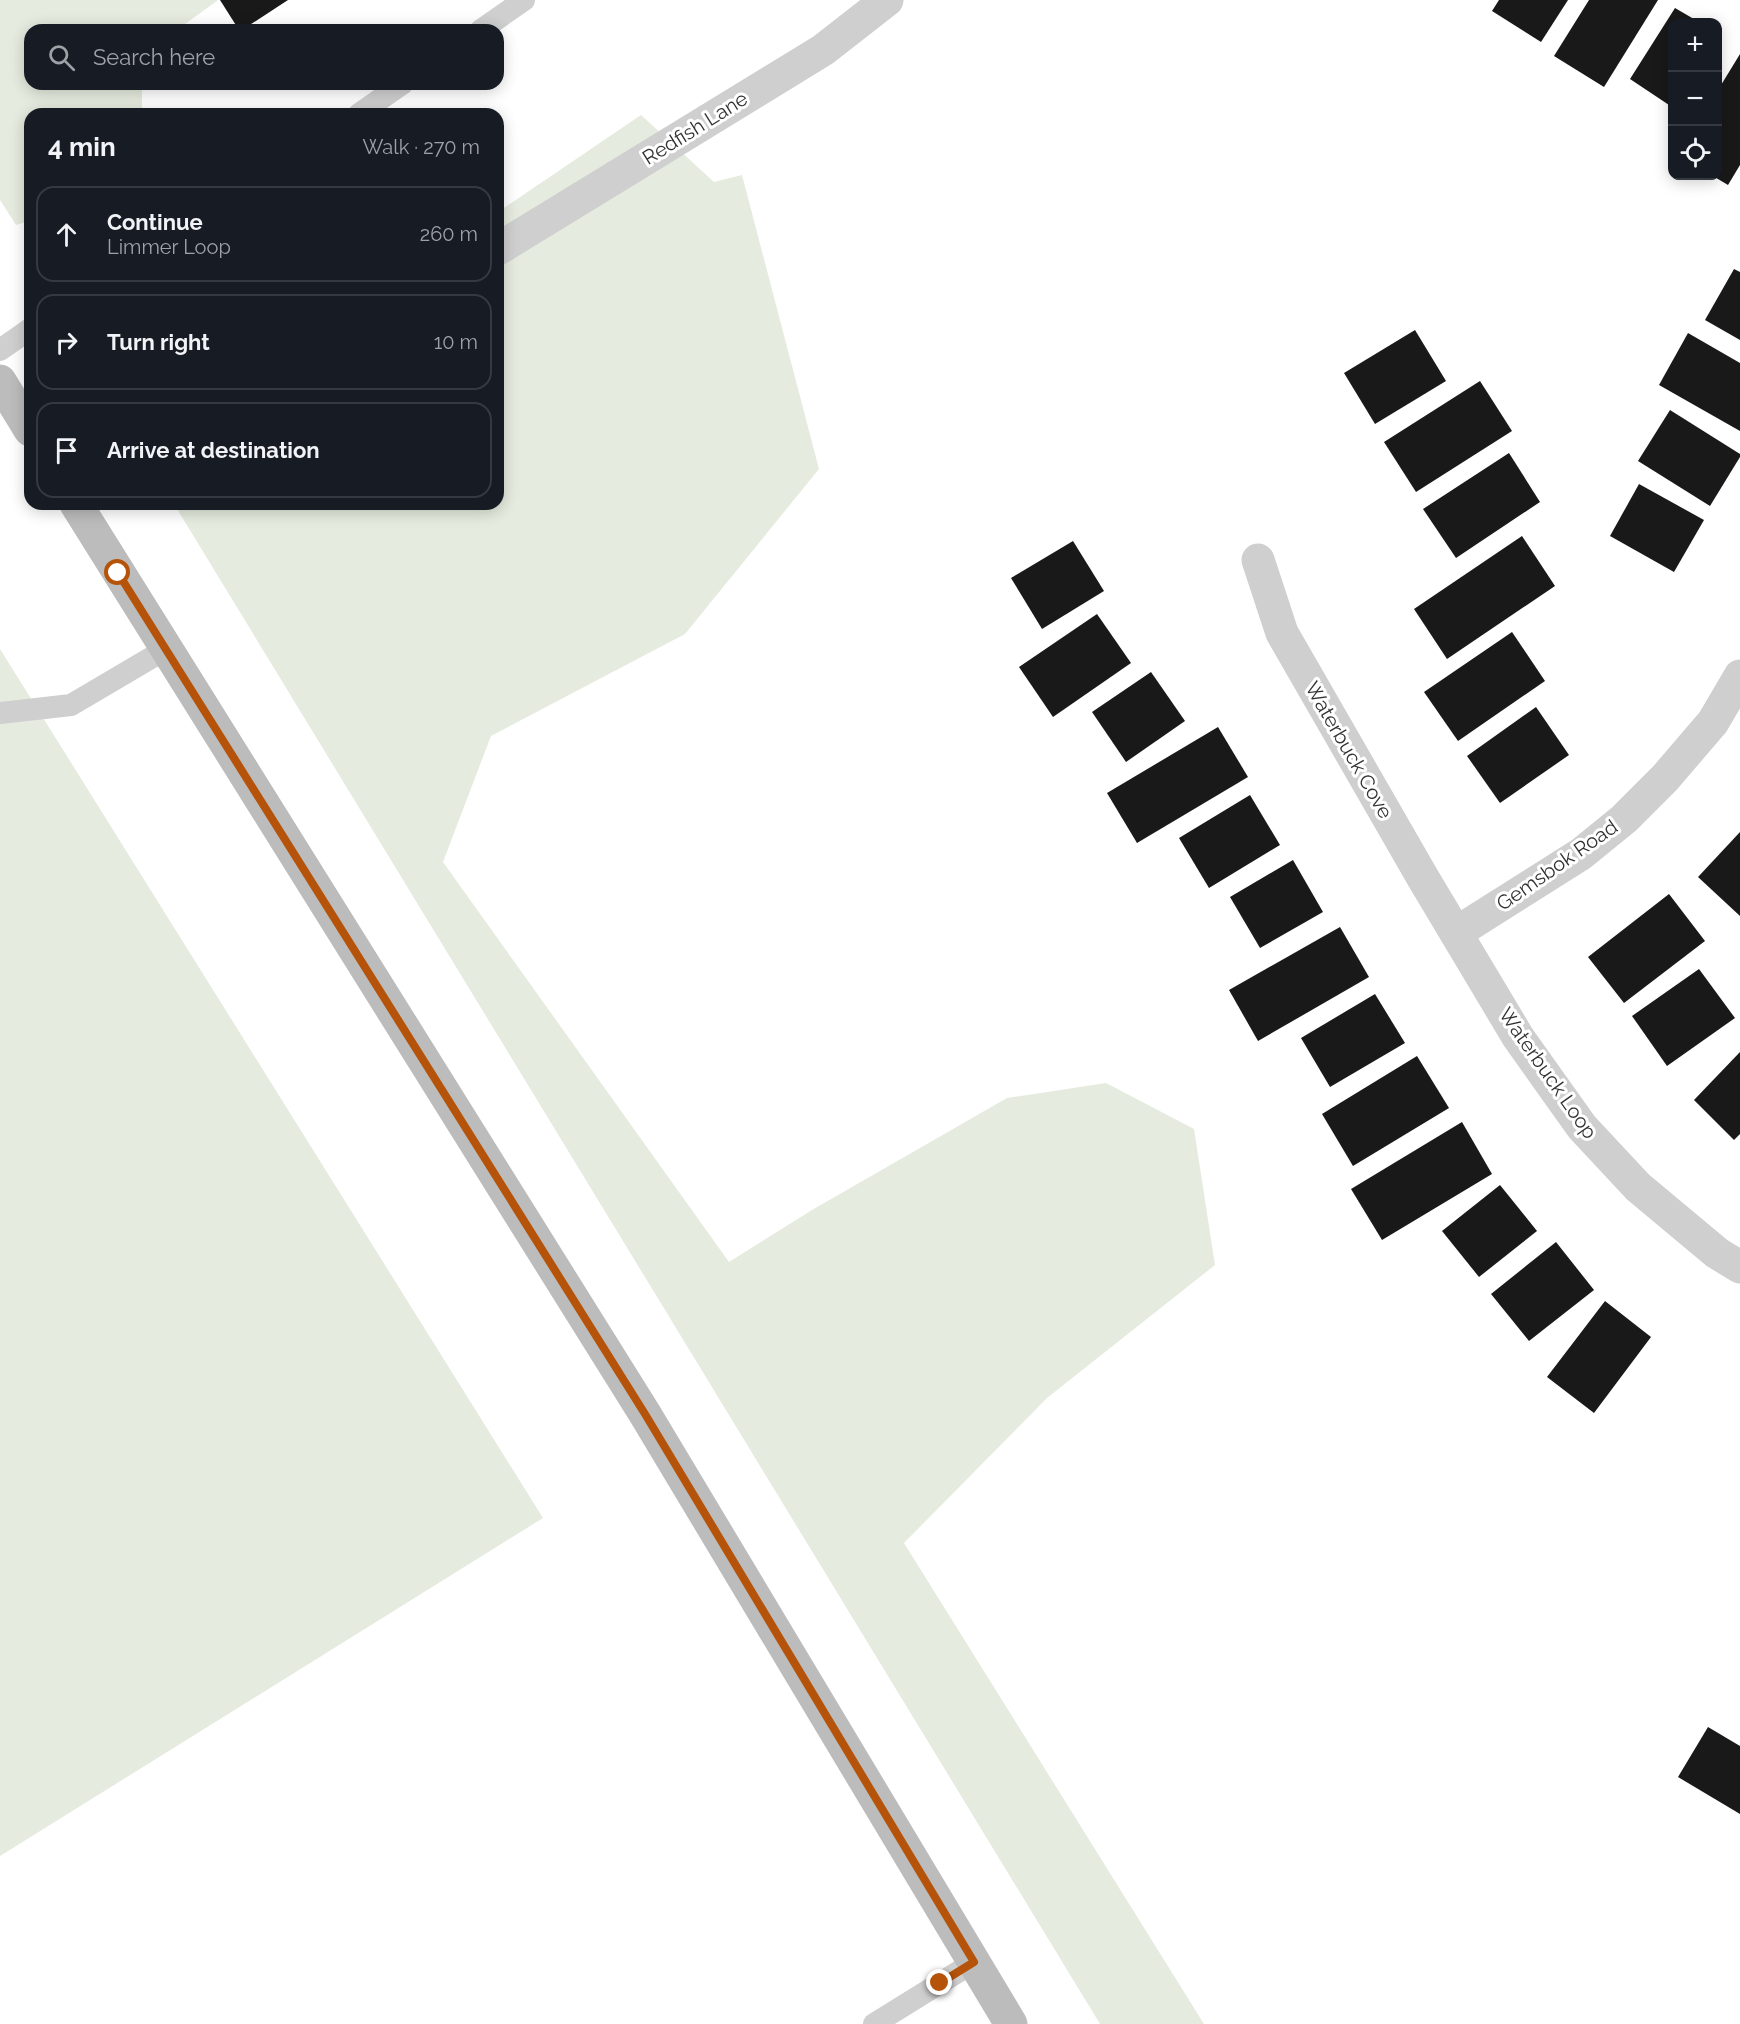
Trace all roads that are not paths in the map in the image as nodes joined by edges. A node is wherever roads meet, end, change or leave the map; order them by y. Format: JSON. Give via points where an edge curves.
{"nodes":[{"id":1,"x":524,"y":0,"type":"edge"},
{"id":2,"x":886,"y":0,"type":"edge"},
{"id":3,"x":490,"y":24,"type":"edge"},
{"id":4,"x":393,"y":90,"type":"edge"},
{"id":5,"x":368,"y":108,"type":"edge"},
{"id":6,"x":504,"y":245,"type":"edge"},
{"id":7,"x":24,"y":334,"type":"edge"},
{"id":8,"x":0,"y":350,"type":"edge"},
{"id":9,"x":0,"y":381,"type":"edge"},
{"id":10,"x":24,"y":420,"type":"edge"},
{"id":11,"x":83,"y":510,"type":"edge"},
{"id":12,"x":1258,"y":560,"type":"dead end"},
{"id":13,"x":166,"y":649,"type":"junction"},
{"id":14,"x":1740,"y":676,"type":"edge"},
{"id":15,"x":0,"y":713,"type":"edge"},
{"id":16,"x":1456,"y":933,"type":"junction"},
{"id":17,"x":1740,"y":1267,"type":"edge"},
{"id":18,"x":974,"y":1962,"type":"junction"},
{"id":19,"x":874,"y":2024,"type":"edge"},
{"id":20,"x":1011,"y":2024,"type":"edge"}],
"edges":[{"from":1,"to":3,"type":"lane"},
{"from":2,"to":6,"type":"street","name":"Redfish Lane","via":[[823,50]]},
{"from":4,"to":5,"type":"lane"},
{"from":7,"to":8,"type":"lane"},
{"from":9,"to":10,"type":"street"},
{"from":11,"to":13,"type":"street"},
{"from":12,"to":16,"type":"street","name":"Waterbuck Cove","via":[[1282,633]]},
{"from":13,"to":15,"type":"lane","via":[[71,705]]},
{"from":13,"to":18,"type":"street","via":[[645,1414]]},
{"from":14,"to":16,"type":"street","name":"Gemsbok Road","via":[[1713,722],[1624,819],[1581,854]]},
{"from":16,"to":17,"type":"street","name":"Waterbuck Loop","via":[[1518,1037],[1582,1127],[1638,1187],[1717,1253]]},
{"from":18,"to":19,"type":"lane"},
{"from":18,"to":20,"type":"street"}]}
